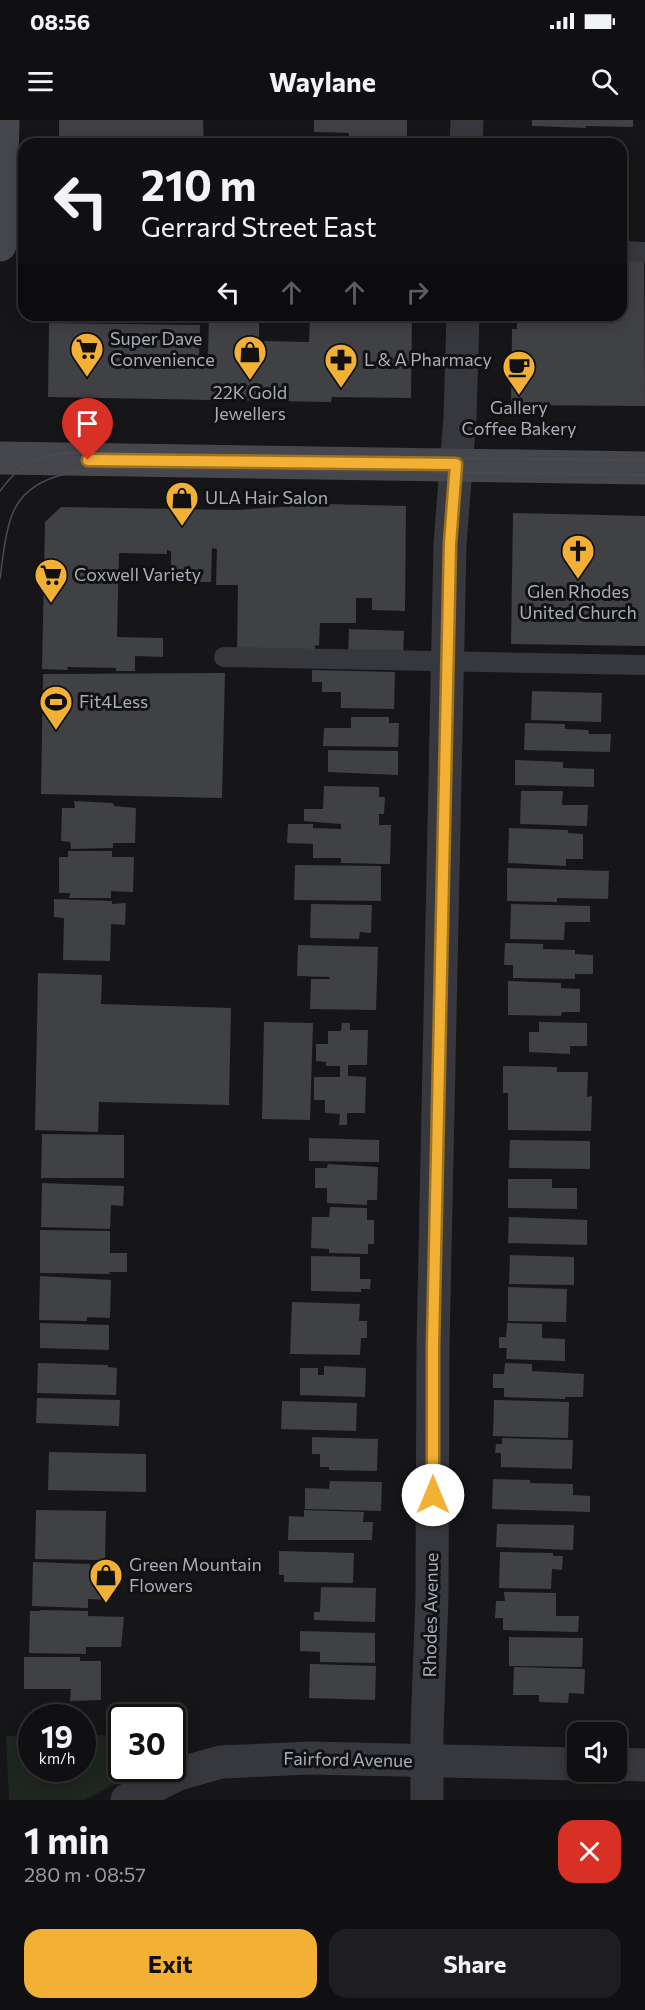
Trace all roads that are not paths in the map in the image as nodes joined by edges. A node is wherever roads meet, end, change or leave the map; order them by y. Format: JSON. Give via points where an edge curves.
{"nodes":[{"id":1,"x":3,"y":120,"type":"edge"},
{"id":2,"x":467,"y":120,"type":"edge"},
{"id":3,"x":466,"y":138,"type":"edge"},
{"id":4,"x":0,"y":245,"type":"edge"},
{"id":5,"x":627,"y":251,"type":"edge"},
{"id":6,"x":645,"y":252,"type":"edge"},
{"id":7,"x":463,"y":321,"type":"edge"},
{"id":8,"x":0,"y":458,"type":"edge"},
{"id":9,"x":456,"y":464,"type":"junction"},
{"id":10,"x":645,"y":468,"type":"edge"},
{"id":11,"x":224,"y":657,"type":"dead end"},
{"id":12,"x":448,"y":661,"type":"junction"},
{"id":13,"x":645,"y":665,"type":"edge"},
{"id":14,"x":427,"y":1761,"type":"junction"},
{"id":15,"x":567,"y":1764,"type":"edge"},
{"id":16,"x":627,"y":1764,"type":"edge"},
{"id":17,"x":645,"y":1765,"type":"edge"},
{"id":18,"x":127,"y":1800,"type":"edge"},
{"id":19,"x":427,"y":1800,"type":"edge"}],
"edges":[{"from":1,"to":4,"type":"main road"},
{"from":2,"to":3,"type":"street"},
{"from":5,"to":6,"type":"lane"},
{"from":7,"to":9,"type":"street","name":"Rhodes Avenue"},
{"from":8,"to":9,"type":"main road"},
{"from":9,"to":10,"type":"main road"},
{"from":9,"to":12,"type":"street","name":"Rhodes Avenue"},
{"from":11,"to":12,"type":"lane"},
{"from":12,"to":13,"type":"lane"},
{"from":12,"to":14,"type":"street","name":"Rhodes Avenue"},
{"from":14,"to":15,"type":"street","name":"Fairford Avenue"},
{"from":14,"to":18,"type":"street","name":"Fairford Avenue","via":[[310,1758],[221,1762],[178,1774]]},
{"from":14,"to":19,"type":"street","name":"Rhodes Avenue"},
{"from":16,"to":17,"type":"street"}]}
